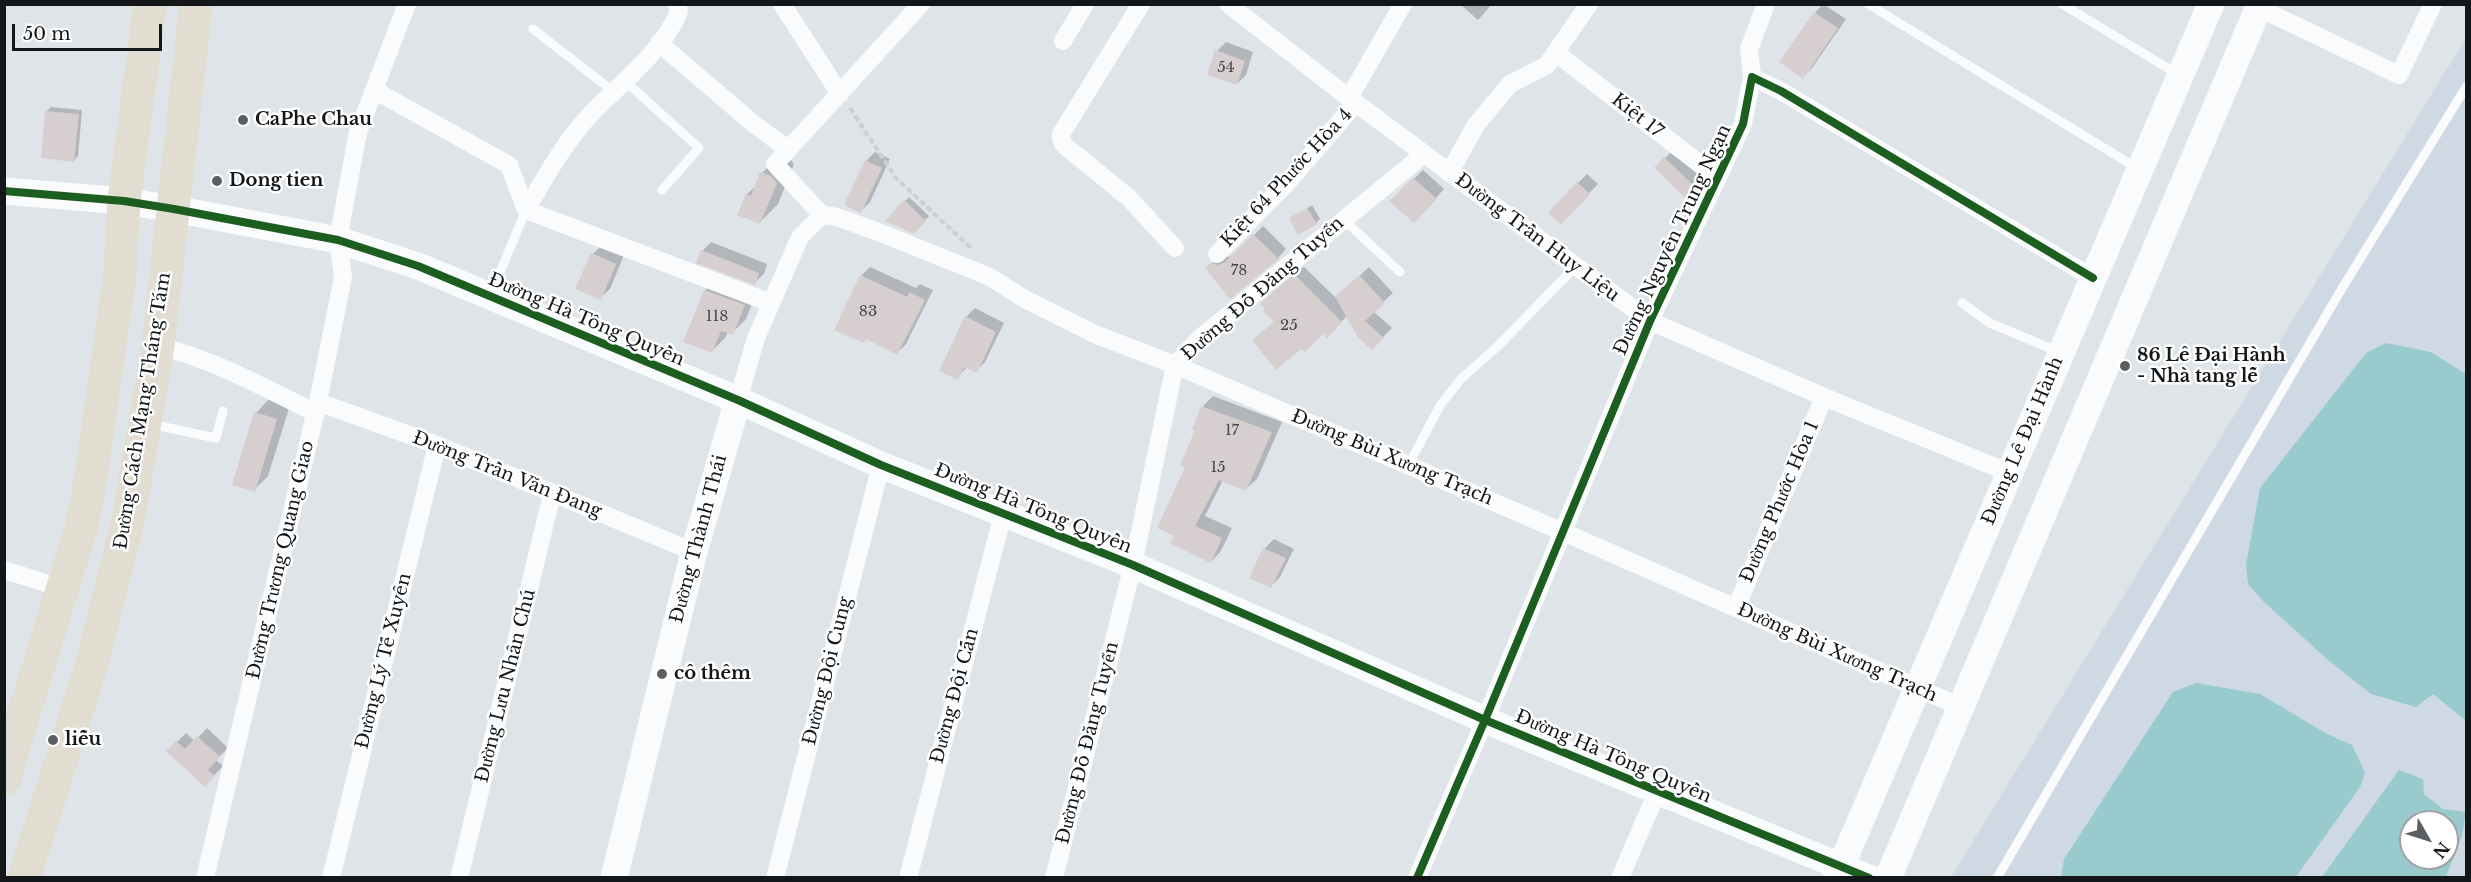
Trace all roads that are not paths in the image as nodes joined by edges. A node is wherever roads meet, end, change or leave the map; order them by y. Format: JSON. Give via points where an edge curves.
{"nodes":[{"id":1,"x":150,"y":4,"type":"edge"},
{"id":2,"x":196,"y":4,"type":"edge"},
{"id":3,"x":408,"y":4,"type":"edge"},
{"id":4,"x":782,"y":4,"type":"edge"},
{"id":5,"x":921,"y":4,"type":"edge"},
{"id":6,"x":1084,"y":4,"type":"edge"},
{"id":7,"x":1141,"y":4,"type":"edge"},
{"id":8,"x":1228,"y":4,"type":"edge"},
{"id":9,"x":1403,"y":4,"type":"edge"},
{"id":10,"x":1589,"y":4,"type":"edge"},
{"id":11,"x":1766,"y":4,"type":"edge"},
{"id":12,"x":1868,"y":4,"type":"edge"},
{"id":13,"x":2062,"y":4,"type":"edge"},
{"id":14,"x":2211,"y":4,"type":"edge"},
{"id":15,"x":2433,"y":4,"type":"edge"},
{"id":16,"x":681,"y":6,"type":"edge"},
{"id":17,"x":2259,"y":6,"type":"edge"},
{"id":18,"x":533,"y":29,"type":"dead end"},
{"id":19,"x":1064,"y":40,"type":"dead end"},
{"id":20,"x":658,"y":43,"type":"junction"},
{"id":21,"x":1556,"y":53,"type":"junction"},
{"id":22,"x":2181,"y":76,"type":"junction"},
{"id":23,"x":1752,"y":77,"type":"junction"},
{"id":24,"x":619,"y":87,"type":"junction"},
{"id":25,"x":2466,"y":87,"type":"edge"},
{"id":26,"x":374,"y":90,"type":"junction"},
{"id":27,"x":840,"y":94,"type":"junction"},
{"id":28,"x":1352,"y":100,"type":"junction"},
{"id":29,"x":788,"y":149,"type":"junction"},
{"id":30,"x":1424,"y":154,"type":"junction"},
{"id":31,"x":2140,"y":170,"type":"junction"},
{"id":32,"x":1449,"y":172,"type":"junction"},
{"id":33,"x":1718,"y":178,"type":"junction"},
{"id":34,"x":4,"y":190,"type":"edge"},
{"id":35,"x":662,"y":190,"type":"dead end"},
{"id":36,"x":124,"y":201,"type":"junction"},
{"id":37,"x":174,"y":209,"type":"junction"},
{"id":38,"x":526,"y":210,"type":"junction"},
{"id":39,"x":822,"y":215,"type":"junction"},
{"id":40,"x":1344,"y":220,"type":"junction"},
{"id":41,"x":338,"y":240,"type":"junction"},
{"id":42,"x":1175,"y":248,"type":"dead end"},
{"id":43,"x":1217,"y":254,"type":"dead end"},
{"id":44,"x":1576,"y":266,"type":"junction"},
{"id":45,"x":1400,"y":272,"type":"dead end"},
{"id":46,"x":2093,"y":278,"type":"junction"},
{"id":47,"x":490,"y":296,"type":"junction"},
{"id":48,"x":771,"y":303,"type":"junction"},
{"id":49,"x":1962,"y":303,"type":"dead end"},
{"id":50,"x":1650,"y":321,"type":"junction"},
{"id":51,"x":158,"y":346,"type":"junction"},
{"id":52,"x":2061,"y":353,"type":"junction"},
{"id":53,"x":1175,"y":365,"type":"junction"},
{"id":54,"x":1824,"y":397,"type":"junction"},
{"id":55,"x":738,"y":400,"type":"junction"},
{"id":56,"x":317,"y":408,"type":"junction"},
{"id":57,"x":223,"y":411,"type":"dead end"},
{"id":58,"x":144,"y":423,"type":"junction"},
{"id":59,"x":437,"y":445,"type":"junction"},
{"id":60,"x":881,"y":465,"type":"junction"},
{"id":61,"x":1408,"y":466,"type":"junction"},
{"id":62,"x":2010,"y":473,"type":"junction"},
{"id":63,"x":552,"y":494,"type":"junction"},
{"id":64,"x":1003,"y":514,"type":"junction"},
{"id":65,"x":1563,"y":532,"type":"junction"},
{"id":66,"x":694,"y":552,"type":"junction"},
{"id":67,"x":1133,"y":565,"type":"junction"},
{"id":68,"x":4,"y":570,"type":"edge"},
{"id":69,"x":62,"y":588,"type":"junction"},
{"id":70,"x":1736,"y":608,"type":"junction"},
{"id":71,"x":1917,"y":688,"type":"junction"},
{"id":72,"x":1961,"y":707,"type":"junction"},
{"id":73,"x":1485,"y":720,"type":"junction"},
{"id":74,"x":4,"y":779,"type":"edge"},
{"id":75,"x":1657,"y":792,"type":"junction"},
{"id":76,"x":1838,"y":872,"type":"edge"},
{"id":77,"x":208,"y":877,"type":"edge"},
{"id":78,"x":24,"y":878,"type":"edge"},
{"id":79,"x":331,"y":878,"type":"edge"},
{"id":80,"x":459,"y":878,"type":"edge"},
{"id":81,"x":614,"y":878,"type":"edge"},
{"id":82,"x":776,"y":878,"type":"edge"},
{"id":83,"x":908,"y":878,"type":"edge"},
{"id":84,"x":1054,"y":878,"type":"edge"},
{"id":85,"x":1417,"y":878,"type":"edge"},
{"id":86,"x":1620,"y":878,"type":"edge"},
{"id":87,"x":1869,"y":878,"type":"edge"},
{"id":88,"x":1888,"y":878,"type":"edge"},
{"id":89,"x":1997,"y":878,"type":"edge"}],
"edges":[{"from":1,"to":36,"type":"highway"},
{"from":2,"to":37,"type":"highway","name":"Đường Cách Mạng Tháng Tám"},
{"from":3,"to":26,"type":"street","name":"Đường Trương Quang Giao"},
{"from":4,"to":27,"type":"street"},
{"from":5,"to":27,"type":"street"},
{"from":6,"to":19,"type":"street"},
{"from":7,"to":42,"type":"street","via":[[1061,139],[1129,198]]},
{"from":8,"to":28,"type":"street","name":"Đường Trần Huy Liệu"},
{"from":9,"to":28,"type":"street","name":"Kiệt 64 Phước Hòa 4"},
{"from":10,"to":21,"type":"street"},
{"from":11,"to":23,"type":"street","name":"Đường Nguyễn Trung Ngạn","via":[[1749,49]]},
{"from":12,"to":31,"type":"lane"},
{"from":13,"to":22,"type":"lane"},
{"from":14,"to":22,"type":"street","name":"Đường Lê Đại Hành"},
{"from":15,"to":17,"type":"street","via":[[2399,75]]},
{"from":16,"to":20,"type":"street"},
{"from":17,"to":72,"type":"street"},
{"from":18,"to":24,"type":"lane"},
{"from":20,"to":24,"type":"street"},
{"from":20,"to":29,"type":"street"},
{"from":21,"to":32,"type":"street","via":[[1547,65],[1510,84],[1476,125]]},
{"from":21,"to":33,"type":"street","name":"Kiệt 17"},
{"from":22,"to":31,"type":"street","name":"Đường Lê Đại Hành"},
{"from":23,"to":33,"type":"street","name":"Đường Nguyễn Trung Ngạn","via":[[1743,124]]},
{"from":23,"to":46,"type":"street"},
{"from":24,"to":35,"type":"lane","via":[[699,148]]},
{"from":24,"to":38,"type":"street","via":[[556,157]]},
{"from":25,"to":89,"type":"lane","via":[[2341,290]]},
{"from":26,"to":38,"type":"street","via":[[509,165]]},
{"from":26,"to":41,"type":"street","name":"Đường Trương Quang Giao","via":[[358,132]]},
{"from":27,"to":29,"type":"street"},
{"from":28,"to":30,"type":"street","name":"Đường Trần Huy Liệu"},
{"from":28,"to":43,"type":"street","name":"Kiệt 64 Phước Hòa 4","via":[[1287,184]]},
{"from":29,"to":39,"type":"street","via":[[775,164]]},
{"from":30,"to":32,"type":"street","name":"Đường Trần Huy Liệu"},
{"from":30,"to":40,"type":"street","name":"Đường Đỗ Đăng Tuyển"},
{"from":31,"to":46,"type":"street","name":"Đường Lê Đại Hành"},
{"from":32,"to":44,"type":"street","name":"Đường Trần Huy Liệu"},
{"from":33,"to":50,"type":"street","name":"Đường Nguyễn Trung Ngạn"},
{"from":34,"to":36,"type":"street","name":"Đường Hà Tông Quyền"},
{"from":36,"to":37,"type":"street","name":"Đường Hà Tông Quyền"},
{"from":36,"to":69,"type":"highway","via":[[120,274],[91,476],[82,525]]},
{"from":37,"to":41,"type":"street","name":"Đường Hà Tông Quyền"},
{"from":37,"to":51,"type":"highway","name":"Đường Cách Mạng Tháng Tám"},
{"from":38,"to":47,"type":"lane"},
{"from":38,"to":48,"type":"street"},
{"from":39,"to":48,"type":"street","name":"Đường Thành Thái","via":[[800,237]]},
{"from":39,"to":53,"type":"street","name":"Đường Bùi Xương Trạch","via":[[881,233],[990,277],[1097,335]]},
{"from":40,"to":45,"type":"lane"},
{"from":40,"to":53,"type":"street","name":"Đường Đỗ Đăng Tuyển","via":[[1199,339]]},
{"from":41,"to":47,"type":"street","name":"Đường Hà Tông Quyền","via":[[418,266]]},
{"from":41,"to":56,"type":"street","name":"Đường Trương Quang Giao","via":[[343,277]]},
{"from":44,"to":50,"type":"street","name":"Đường Trần Huy Liệu"},
{"from":44,"to":61,"type":"lane","via":[[1462,378],[1441,404]]},
{"from":46,"to":52,"type":"street","name":"Đường Lê Đại Hành"},
{"from":47,"to":55,"type":"street","name":"Đường Hà Tông Quyền"},
{"from":48,"to":55,"type":"street","name":"Đường Thành Thái"},
{"from":49,"to":52,"type":"lane","via":[[1990,323]]},
{"from":50,"to":54,"type":"street","name":"Đường Trần Huy Liệu"},
{"from":50,"to":65,"type":"street","name":"Đường Nguyễn Trung Ngạn"},
{"from":51,"to":56,"type":"street","name":"Đường Trần Văn Đang","via":[[191,354]]},
{"from":51,"to":58,"type":"highway","name":"Đường Cách Mạng Tháng Tám"},
{"from":52,"to":62,"type":"street","name":"Đường Lê Đại Hành"},
{"from":53,"to":61,"type":"street","name":"Đường Bùi Xương Trạch"},
{"from":53,"to":67,"type":"street","name":"Đường Đỗ Đăng Tuyển"},
{"from":54,"to":62,"type":"street","name":"Đường Trần Huy Liệu"},
{"from":54,"to":70,"type":"street","name":"Đường Phước Hòa 1"},
{"from":55,"to":60,"type":"street","name":"Đường Hà Tông Quyền"},
{"from":55,"to":66,"type":"street","name":"Đường Thành Thái"},
{"from":56,"to":59,"type":"street","name":"Đường Trần Văn Đang"},
{"from":56,"to":77,"type":"street","name":"Đường Trương Quang Giao"},
{"from":57,"to":58,"type":"lane","via":[[216,438]]},
{"from":58,"to":78,"type":"highway","name":"Đường Cách Mạng Tháng Tám","via":[[128,522],[89,673]]},
{"from":59,"to":63,"type":"street","name":"Đường Trần Văn Đang"},
{"from":59,"to":79,"type":"street","name":"Đường Lý Tế Xuyên"},
{"from":60,"to":64,"type":"street","name":"Đường Hà Tông Quyền"},
{"from":60,"to":82,"type":"street","name":"Đường Đội Cung"},
{"from":61,"to":65,"type":"street","name":"Đường Bùi Xương Trạch"},
{"from":62,"to":71,"type":"street","name":"Đường Lê Đại Hành"},
{"from":63,"to":66,"type":"street","name":"Đường Trần Văn Đang"},
{"from":63,"to":80,"type":"street","name":"Đường Lưu Nhân Chú"},
{"from":64,"to":67,"type":"street","name":"Đường Hà Tông Quyền"},
{"from":64,"to":83,"type":"street","name":"Đường Đội Cấn"},
{"from":65,"to":70,"type":"street","name":"Đường Bùi Xương Trạch"},
{"from":65,"to":73,"type":"street","name":"Đường Nguyễn Trung Ngạn"},
{"from":66,"to":81,"type":"street","name":"Đường Thành Thái"},
{"from":67,"to":73,"type":"street","name":"Đường Hà Tông Quyền"},
{"from":67,"to":84,"type":"street","name":"Đường Đỗ Đăng Tuyển"},
{"from":68,"to":69,"type":"street"},
{"from":69,"to":74,"type":"highway"},
{"from":70,"to":71,"type":"street","name":"Đường Bùi Xương Trạch"},
{"from":71,"to":72,"type":"street","name":"Đường Bùi Xương Trạch"},
{"from":71,"to":76,"type":"street","name":"Đường Lê Đại Hành"},
{"from":72,"to":88,"type":"street"},
{"from":73,"to":75,"type":"street","name":"Đường Hà Tông Quyền"},
{"from":73,"to":85,"type":"street","name":"Đường Nguyễn Trung Ngạn"},
{"from":75,"to":76,"type":"street","name":"Đường Hà Tông Quyền"},
{"from":75,"to":86,"type":"street"},
{"from":76,"to":87,"type":"street","name":"Đường Hà Tông Quyền"}]}
